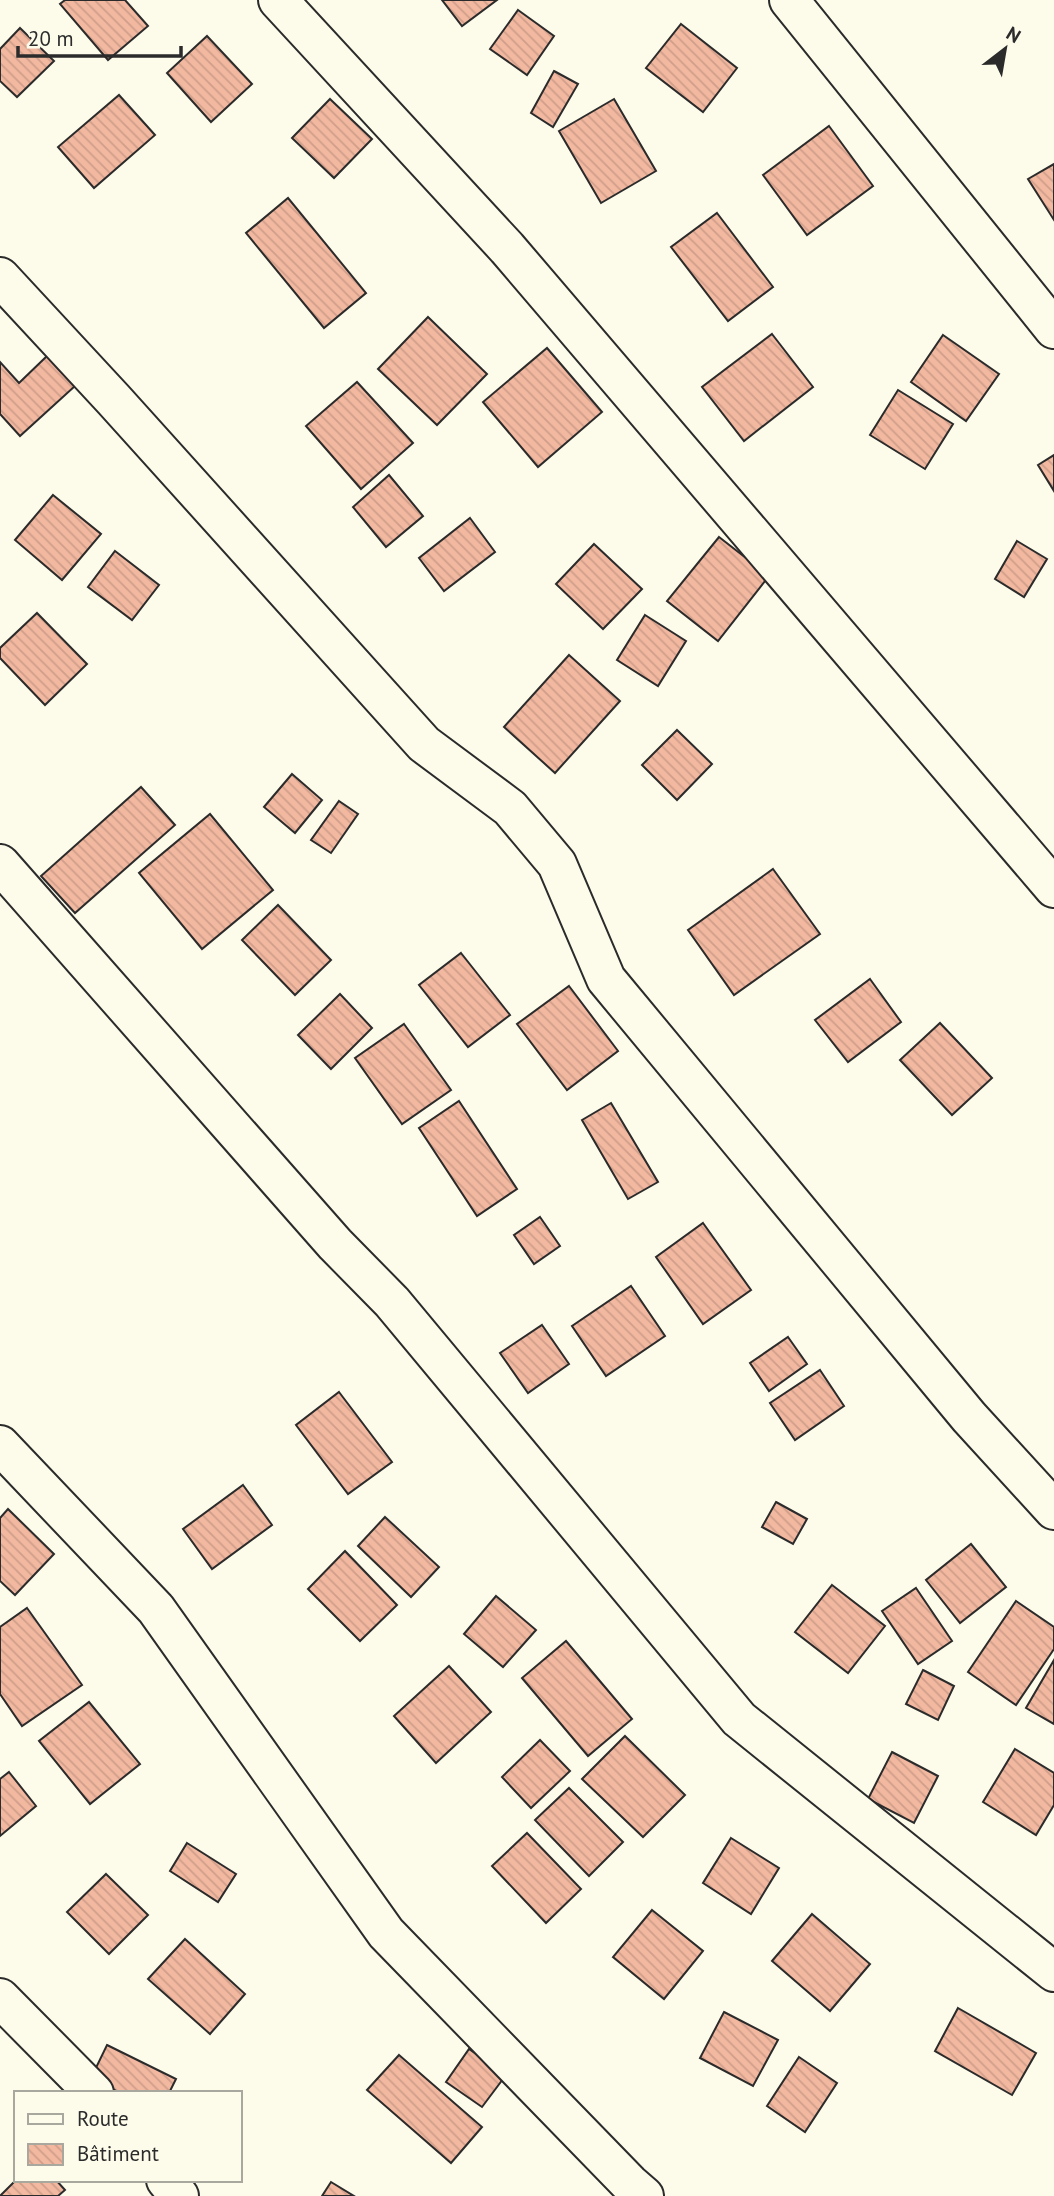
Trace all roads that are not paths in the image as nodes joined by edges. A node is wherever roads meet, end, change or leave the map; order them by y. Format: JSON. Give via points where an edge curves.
{"nodes":[{"id":1,"x":278,"y":0,"type":"edge"},
{"id":2,"x":789,"y":0,"type":"edge"},
{"id":3,"x":0,"y":277,"type":"edge"},
{"id":4,"x":1054,"y":330,"type":"edge"},
{"id":5,"x":0,"y":864,"type":"edge"},
{"id":6,"x":1054,"y":888,"type":"edge"},
{"id":7,"x":0,"y":1445,"type":"edge"},
{"id":8,"x":1054,"y":1510,"type":"edge"},
{"id":9,"x":1054,"y":1972,"type":"edge"},
{"id":10,"x":0,"y":1998,"type":"edge"},
{"id":11,"x":92,"y":2091,"type":"edge"},
{"id":12,"x":168,"y":2182,"type":"edge"},
{"id":13,"x":179,"y":2196,"type":"edge"},
{"id":14,"x":644,"y":2196,"type":"edge"}],
"edges":[{"from":1,"to":6,"type":"street","via":[[507,248]]},
{"from":2,"to":4,"type":"street"},
{"from":3,"to":8,"type":"street","via":[[424,744],[510,808],[557,864],[606,979],[969,1418]]},
{"from":5,"to":9,"type":"street","via":[[335,1244],[392,1302],[739,1719]]},
{"from":7,"to":14,"type":"street","via":[[156,1609],[386,1933]]},
{"from":10,"to":11,"type":"street"},
{"from":12,"to":13,"type":"street"}]}
